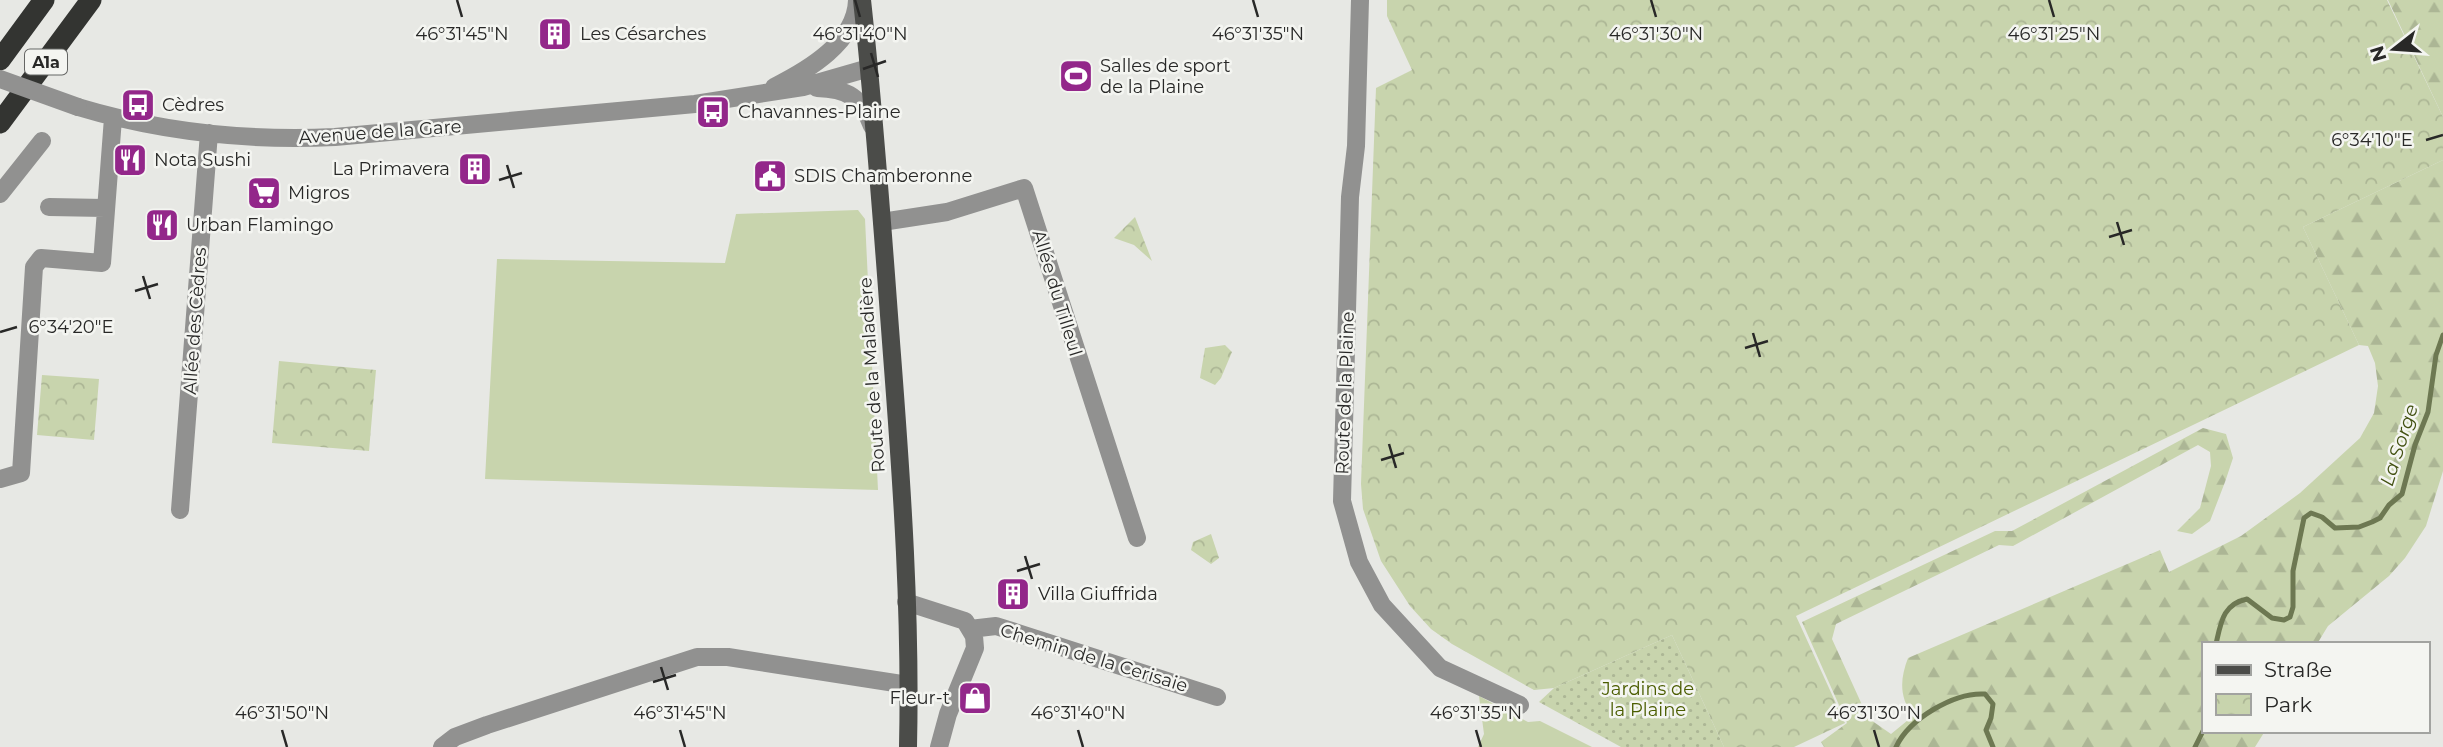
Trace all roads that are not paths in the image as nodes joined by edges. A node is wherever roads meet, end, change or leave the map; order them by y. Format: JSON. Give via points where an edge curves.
{"nodes":[{"id":1,"x":44,"y":0,"type":"edge"},
{"id":2,"x":91,"y":0,"type":"edge"},
{"id":3,"x":859,"y":0,"type":"edge"},
{"id":4,"x":1360,"y":0,"type":"edge"},
{"id":5,"x":0,"y":60,"type":"edge"},
{"id":6,"x":869,"y":68,"type":"junction"},
{"id":7,"x":0,"y":79,"type":"edge"},
{"id":8,"x":803,"y":87,"type":"junction"},
{"id":9,"x":765,"y":92,"type":"junction"},
{"id":10,"x":113,"y":118,"type":"junction"},
{"id":11,"x":0,"y":123,"type":"edge"},
{"id":12,"x":209,"y":133,"type":"junction"},
{"id":13,"x":875,"y":134,"type":"junction"},
{"id":14,"x":42,"y":141,"type":"dead end"},
{"id":15,"x":0,"y":194,"type":"edge"},
{"id":16,"x":49,"y":207,"type":"dead end"},
{"id":17,"x":106,"y":208,"type":"junction"},
{"id":18,"x":882,"y":222,"type":"junction"},
{"id":19,"x":0,"y":479,"type":"edge"},
{"id":20,"x":180,"y":510,"type":"dead end"},
{"id":21,"x":1137,"y":538,"type":"dead end"},
{"id":22,"x":906,"y":602,"type":"junction"},
{"id":23,"x":970,"y":629,"type":"junction"},
{"id":24,"x":908,"y":685,"type":"junction"},
{"id":25,"x":1217,"y":697,"type":"dead end"},
{"id":26,"x":1520,"y":705,"type":"dead end"},
{"id":27,"x":442,"y":747,"type":"edge"},
{"id":28,"x":908,"y":747,"type":"edge"},
{"id":29,"x":939,"y":747,"type":"edge"}],
"edges":[{"from":1,"to":5,"type":"highway","number":"A1a"},
{"from":2,"to":11,"type":"highway","number":"A1a"},
{"from":3,"to":6,"type":"main road","name":"Route de la Maladière"},
{"from":3,"to":9,"type":"street","name":"Avenue de la Gare","via":[[838,46]]},
{"from":4,"to":26,"type":"street","name":"Route de la Plaine","via":[[1342,502],[1359,562],[1382,605],[1440,668]]},
{"from":6,"to":8,"type":"street","name":"Avenue de la Gare"},
{"from":6,"to":13,"type":"main road","name":"Route de la Maladière"},
{"from":7,"to":10,"type":"street","name":"Avenue de la Gare","bridge":true},
{"from":8,"to":9,"type":"street","name":"Avenue de la Gare"},
{"from":8,"to":13,"type":"street","name":"Avenue de la Gare","via":[[836,88],[849,94],[864,106]]},
{"from":9,"to":12,"type":"street","name":"Avenue de la Gare","via":[[695,104],[335,137]]},
{"from":10,"to":12,"type":"street","name":"Avenue de la Gare"},
{"from":10,"to":17,"type":"street"},
{"from":12,"to":20,"type":"street","name":"Allée des Cèdres"},
{"from":13,"to":18,"type":"main road","name":"Route de la Maladière"},
{"from":14,"to":15,"type":"street"},
{"from":16,"to":17,"type":"street"},
{"from":17,"to":19,"type":"street","via":[[102,263],[41,258],[34,267],[21,473]]},
{"from":18,"to":21,"type":"street","name":"Allée du Tilleul","via":[[947,212],[1024,188]]},
{"from":18,"to":22,"type":"main road","name":"Route de la Maladière"},
{"from":22,"to":23,"type":"street","name":"Chemin de la Cerisaie","via":[[965,621]]},
{"from":22,"to":24,"type":"main road","name":"Route de la Maladière"},
{"from":23,"to":25,"type":"street","name":"Chemin de la Cerisaie","via":[[996,626]]},
{"from":23,"to":29,"type":"street","name":"Chemin de la Cerisaie","via":[[975,648]]},
{"from":24,"to":27,"type":"street","via":[[728,657],[697,657],[487,725]]},
{"from":24,"to":28,"type":"main road","name":"Route de la Maladière"}]}
